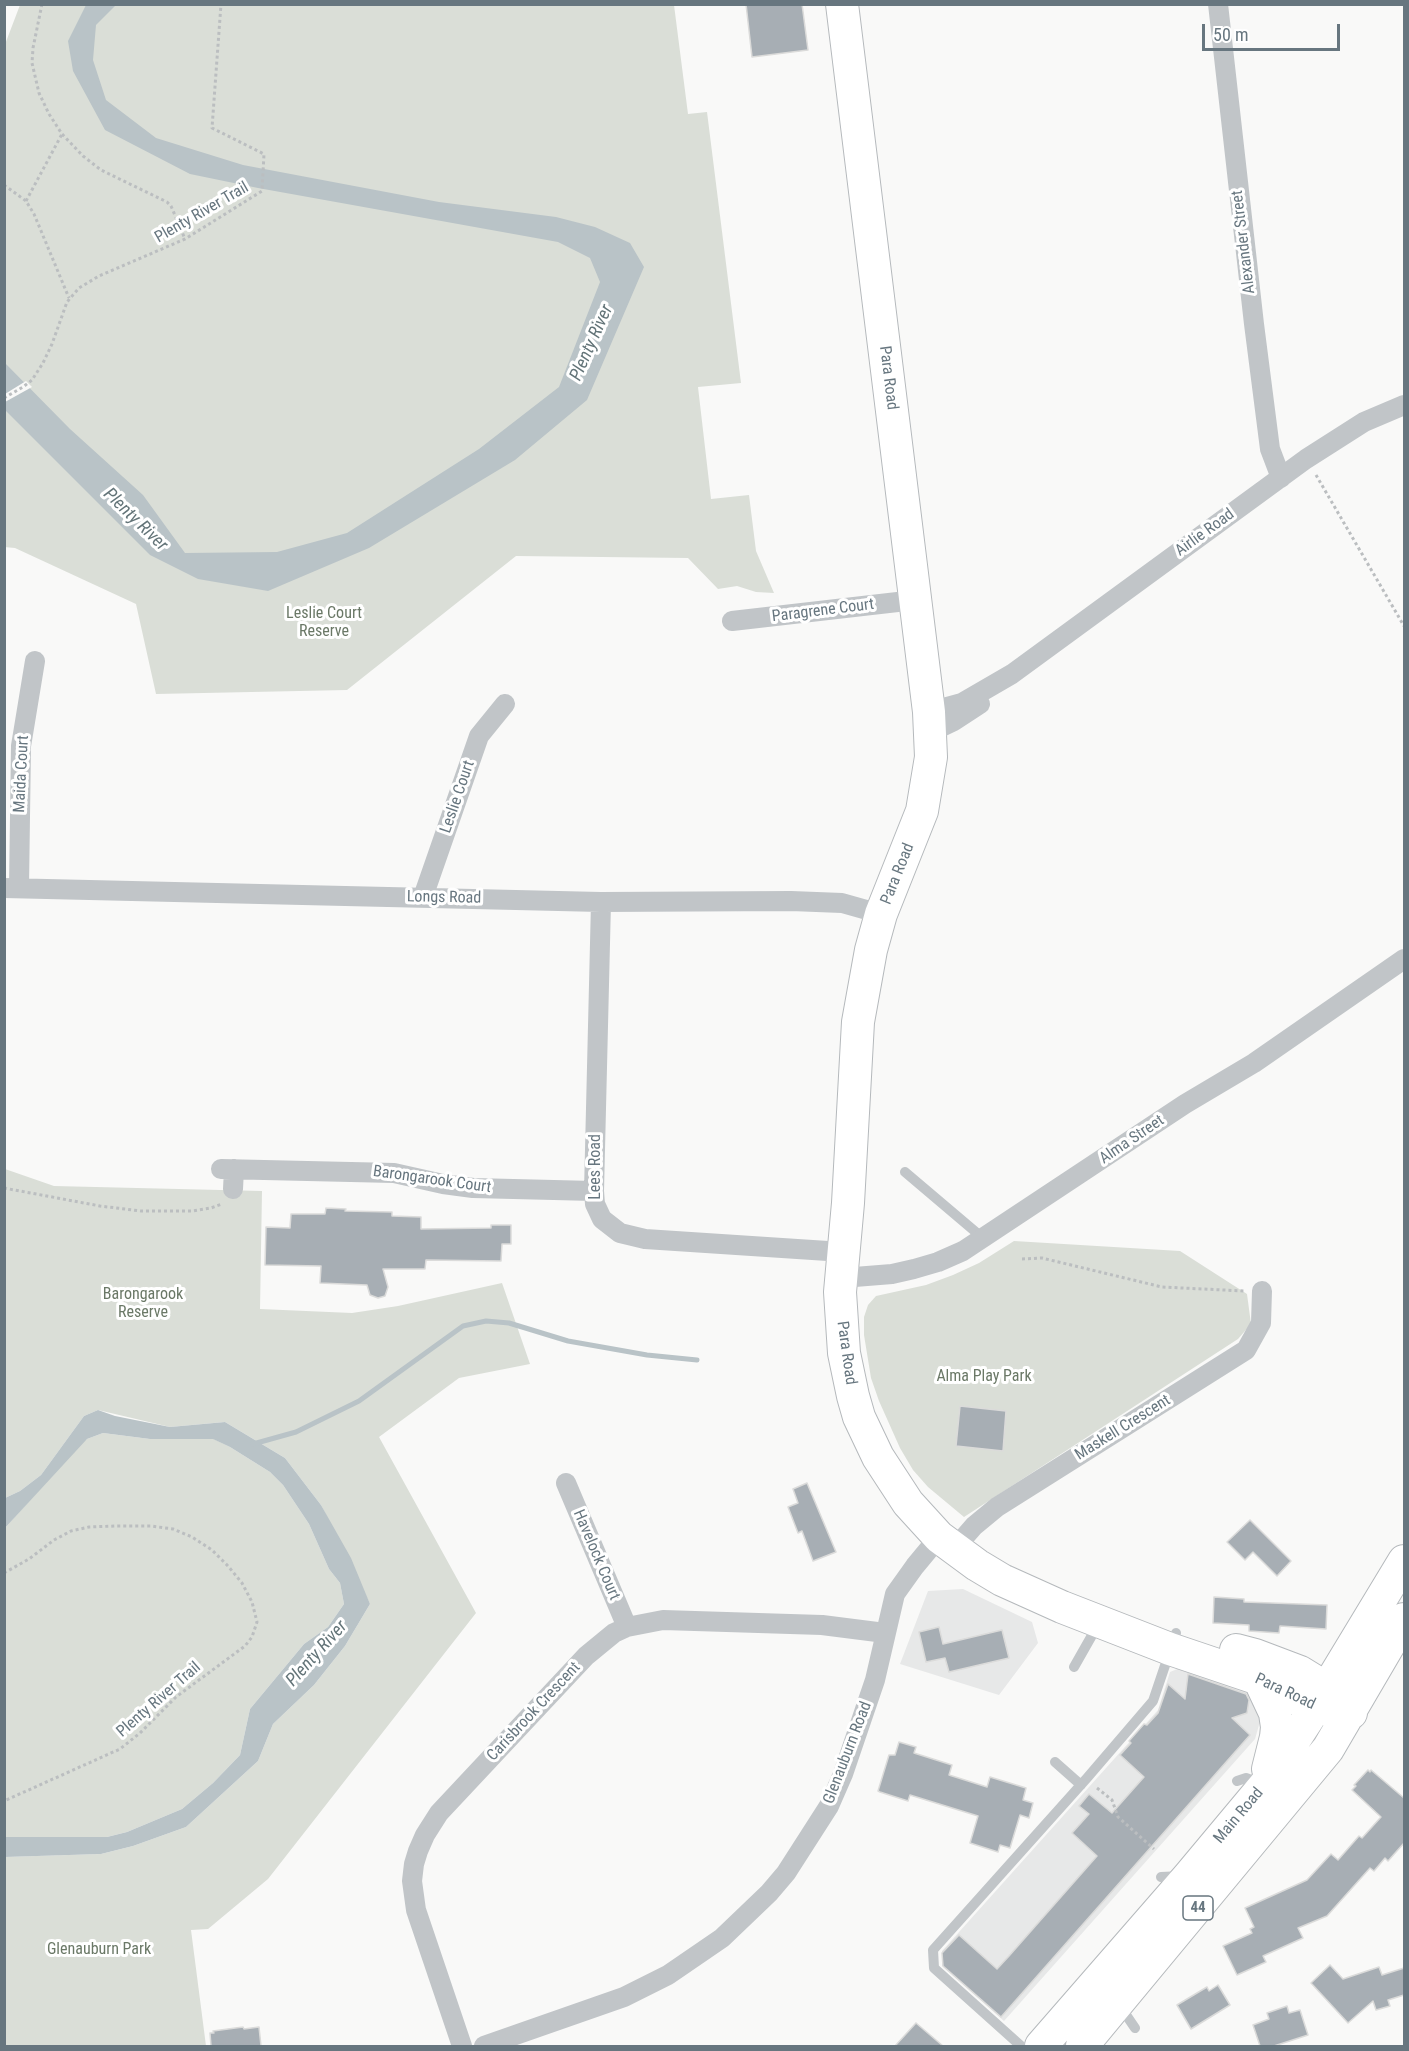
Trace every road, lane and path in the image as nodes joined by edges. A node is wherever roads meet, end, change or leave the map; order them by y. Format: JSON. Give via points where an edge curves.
{"nodes":[{"id":1,"x":42,"y":4,"type":"edge"},
{"id":2,"x":221,"y":4,"type":"edge"},
{"id":3,"x":842,"y":4,"type":"edge"},
{"id":4,"x":1218,"y":4,"type":"edge"},
{"id":5,"x":62,"y":134,"type":"junction"},
{"id":6,"x":4,"y":185,"type":"edge"},
{"id":7,"x":26,"y":201,"type":"junction"},
{"id":8,"x":185,"y":239,"type":"junction"},
{"id":9,"x":69,"y":298,"type":"junction"},
{"id":10,"x":4,"y":398,"type":"edge"},
{"id":11,"x":1404,"y":405,"type":"edge"},
{"id":12,"x":1306,"y":459,"type":"junction"},
{"id":13,"x":1281,"y":478,"type":"junction"},
{"id":14,"x":915,"y":600,"type":"junction"},
{"id":15,"x":732,"y":621,"type":"dead end"},
{"id":16,"x":1404,"y":626,"type":"edge"},
{"id":17,"x":35,"y":662,"type":"dead end"},
{"id":18,"x":504,"y":704,"type":"dead end"},
{"id":19,"x":930,"y":722,"type":"junction"},
{"id":20,"x":12,"y":887,"type":"edge"},
{"id":21,"x":423,"y":897,"type":"junction"},
{"id":22,"x":601,"y":902,"type":"junction"},
{"id":23,"x":882,"y":914,"type":"junction"},
{"id":24,"x":1404,"y":959,"type":"edge"},
{"id":25,"x":905,"y":1172,"type":"dead end"},
{"id":26,"x":4,"y":1188,"type":"edge"},
{"id":27,"x":594,"y":1191,"type":"junction"},
{"id":28,"x":231,"y":1194,"type":"joint"},
{"id":29,"x":984,"y":1239,"type":"junction"},
{"id":30,"x":1022,"y":1260,"type":"dead end"},
{"id":31,"x":843,"y":1265,"type":"junction"},
{"id":32,"x":1262,"y":1290,"type":"joint"},
{"id":33,"x":566,"y":1483,"type":"dead end"},
{"id":34,"x":946,"y":1543,"type":"junction"},
{"id":35,"x":1404,"y":1562,"type":"edge"},
{"id":36,"x":4,"y":1572,"type":"edge"},
{"id":37,"x":1404,"y":1618,"type":"edge"},
{"id":38,"x":1101,"y":1620,"type":"junction"},
{"id":39,"x":627,"y":1627,"type":"junction"},
{"id":40,"x":885,"y":1633,"type":"junction"},
{"id":41,"x":1173,"y":1641,"type":"junction"},
{"id":42,"x":1074,"y":1667,"type":"dead end"},
{"id":43,"x":1260,"y":1678,"type":"junction"},
{"id":44,"x":1320,"y":1698,"type":"junction"},
{"id":45,"x":1351,"y":1713,"type":"junction"},
{"id":46,"x":1055,"y":1762,"type":"dead end"},
{"id":47,"x":1084,"y":1782,"type":"junction"},
{"id":48,"x":1251,"y":1783,"type":"junction"},
{"id":49,"x":4,"y":1801,"type":"edge"},
{"id":50,"x":1154,"y":1850,"type":"dead end"},
{"id":51,"x":462,"y":2046,"type":"edge"},
{"id":52,"x":484,"y":2046,"type":"edge"},
{"id":53,"x":1021,"y":2046,"type":"edge"},
{"id":54,"x":1041,"y":2046,"type":"edge"},
{"id":55,"x":1082,"y":2046,"type":"edge"}],
"edges":[{"from":1,"to":5,"type":"path","via":[[33,63],[39,93]]},
{"from":2,"to":8,"type":"path","name":"Plenty River Trail","via":[[212,128],[264,154],[262,191]]},
{"from":3,"to":14,"type":"main road","name":"Para Road"},
{"from":4,"to":13,"type":"street","name":"Alexander Street","via":[[1270,449]]},
{"from":5,"to":7,"type":"path"},
{"from":5,"to":8,"type":"path","via":[[101,170],[167,202]]},
{"from":6,"to":7,"type":"path"},
{"from":7,"to":9,"type":"path","via":[[42,229]]},
{"from":8,"to":9,"type":"path","name":"Plenty River Trail","via":[[92,280]]},
{"from":9,"to":10,"type":"path","via":[[52,344],[32,380]]},
{"from":11,"to":12,"type":"street","name":"Airlie Road","via":[[1364,422]]},
{"from":12,"to":13,"type":"street","name":"Airlie Road"},
{"from":12,"to":16,"type":"path"},
{"from":13,"to":19,"type":"street","name":"Airlie Road","via":[[1012,674]]},
{"from":14,"to":15,"type":"street","name":"Paragrene Court"},
{"from":14,"to":19,"type":"main road","name":"Para Road"},
{"from":17,"to":20,"type":"street","name":"Maida Court","via":[[21,746]]},
{"from":18,"to":21,"type":"street","name":"Leslie Court","via":[[479,736]]},
{"from":19,"to":23,"type":"main road","name":"Para Road","via":[[931,757],[922,811]]},
{"from":20,"to":21,"type":"street","name":"Longs Road"},
{"from":21,"to":22,"type":"street","name":"Longs Road"},
{"from":22,"to":23,"type":"street","name":"Longs Road","via":[[824,902]]},
{"from":22,"to":27,"type":"street","name":"Lees Road"},
{"from":23,"to":31,"type":"main road","name":"Para Road","via":[[858,1022]]},
{"from":24,"to":29,"type":"street","name":"Alma Street","via":[[1254,1063],[1185,1104]]},
{"from":25,"to":29,"type":"lane"},
{"from":26,"to":28,"type":"path","via":[[141,1211],[192,1211],[220,1206]]},
{"from":27,"to":28,"type":"street","name":"Barongarook Court","via":[[458,1187],[394,1173],[228,1169]]},
{"from":27,"to":31,"type":"street","name":"Lees Road","via":[[602,1219],[631,1237]]},
{"from":29,"to":31,"type":"street","name":"Alma Street","via":[[938,1262],[892,1274]]},
{"from":30,"to":32,"type":"path","via":[[1042,1258],[1162,1287]]},
{"from":31,"to":34,"type":"main road","name":"Para Road","via":[[840,1309],[844,1353],[859,1417],[893,1481]]},
{"from":32,"to":34,"type":"street","name":"Maskell Crescent","via":[[1261,1323],[1246,1350]]},
{"from":33,"to":39,"type":"street","name":"Havelock Court"},
{"from":34,"to":38,"type":"main road","name":"Para Road","via":[[1002,1580]]},
{"from":34,"to":40,"type":"street","name":"Glenauburn Road","via":[[915,1566],[895,1594]]},
{"from":35,"to":44,"type":"main road","name":"Main Road","number":"44"},
{"from":36,"to":49,"type":"path","name":"Plenty River Trail","via":[[71,1531],[116,1526],[173,1529],[212,1550],[228,1566],[252,1602],[257,1622],[245,1646],[176,1697],[120,1749]]},
{"from":37,"to":45,"type":"main road","name":"Main Road","number":"44"},
{"from":38,"to":41,"type":"main road","name":"Para Road"},
{"from":38,"to":42,"type":"lane"},
{"from":39,"to":40,"type":"street","name":"Carisbrook Crescent","via":[[650,1621],[682,1620],[822,1625]]},
{"from":39,"to":51,"type":"street","name":"Carisbrook Crescent","via":[[586,1656],[469,1780],[433,1821],[418,1851],[412,1881],[416,1910]]},
{"from":40,"to":52,"type":"street","name":"Glenauburn Road","via":[[875,1680],[838,1787],[819,1824],[769,1893],[722,1938],[668,1975],[624,1996]]},
{"from":41,"to":43,"type":"main road","name":"Para Road"},
{"from":41,"to":44,"type":"main road","name":"Para Road","via":[[1264,1658],[1300,1672]]},
{"from":41,"to":47,"type":"lane","via":[[1153,1701]]},
{"from":43,"to":44,"type":"main road","name":"Para Road"},
{"from":43,"to":48,"type":"main road","via":[[1277,1727],[1276,1737]]},
{"from":44,"to":45,"type":"main road","name":"Para Road"},
{"from":44,"to":48,"type":"main road","name":"Main Road","number":"44"},
{"from":45,"to":55,"type":"main road","name":"Main Road","number":"44","via":[[1127,2016]]},
{"from":46,"to":47,"type":"lane"},
{"from":47,"to":50,"type":"path","via":[[1112,1800],[1118,1817]]},
{"from":47,"to":53,"type":"lane","via":[[933,1950],[934,1968]]},
{"from":48,"to":54,"type":"main road","name":"Main Road","number":"44"}]}
